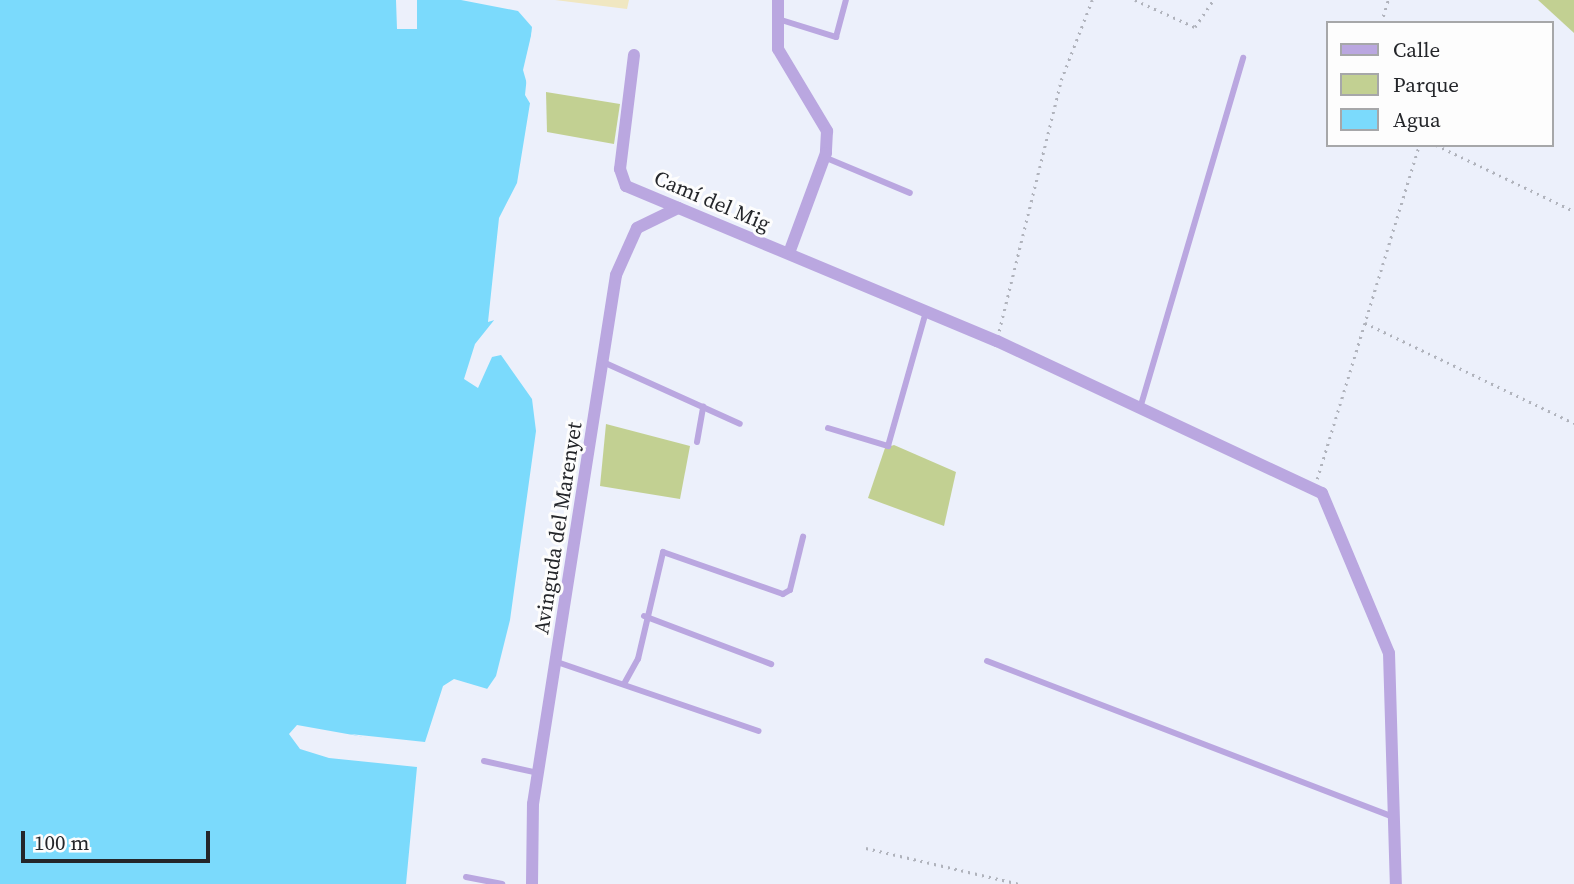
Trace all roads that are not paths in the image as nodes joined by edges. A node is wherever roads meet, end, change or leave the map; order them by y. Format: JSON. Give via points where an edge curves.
{"nodes":[{"id":1,"x":778,"y":0,"type":"edge"},
{"id":2,"x":846,"y":0,"type":"edge"},
{"id":3,"x":778,"y":19,"type":"junction"},
{"id":4,"x":634,"y":55,"type":"dead end"},
{"id":5,"x":1243,"y":58,"type":"dead end"},
{"id":6,"x":824,"y":158,"type":"junction"},
{"id":7,"x":910,"y":193,"type":"dead end"},
{"id":8,"x":678,"y":208,"type":"junction"},
{"id":9,"x":789,"y":254,"type":"junction"},
{"id":10,"x":926,"y":312,"type":"junction"},
{"id":11,"x":603,"y":362,"type":"junction"},
{"id":12,"x":1141,"y":405,"type":"junction"},
{"id":13,"x":704,"y":407,"type":"junction"},
{"id":14,"x":740,"y":424,"type":"dead end"},
{"id":15,"x":828,"y":428,"type":"dead end"},
{"id":16,"x":697,"y":442,"type":"dead end"},
{"id":17,"x":803,"y":537,"type":"dead end"},
{"id":18,"x":644,"y":615,"type":"junction"},
{"id":19,"x":987,"y":661,"type":"dead end"},
{"id":20,"x":557,"y":662,"type":"junction"},
{"id":21,"x":771,"y":664,"type":"dead end"},
{"id":22,"x":624,"y":684,"type":"junction"},
{"id":23,"x":758,"y":732,"type":"dead end"},
{"id":24,"x":484,"y":761,"type":"dead end"},
{"id":25,"x":538,"y":773,"type":"junction"},
{"id":26,"x":1395,"y":817,"type":"junction"},
{"id":27,"x":466,"y":877,"type":"dead end"},
{"id":28,"x":502,"y":884,"type":"edge"},
{"id":29,"x":532,"y":884,"type":"edge"},
{"id":30,"x":1396,"y":884,"type":"edge"}],
"edges":[{"from":1,"to":3,"type":"street"},
{"from":2,"to":3,"type":"lane","via":[[836,37]]},
{"from":3,"to":6,"type":"street","via":[[778,49],[827,131]]},
{"from":4,"to":8,"type":"street","name":"Camí del Mig","via":[[620,169],[626,186]]},
{"from":5,"to":12,"type":"lane"},
{"from":6,"to":7,"type":"lane"},
{"from":6,"to":9,"type":"street"},
{"from":8,"to":9,"type":"street","name":"Camí del Mig"},
{"from":8,"to":11,"type":"street","name":"Avinguda del Marenyet","via":[[637,228],[616,275]]},
{"from":9,"to":10,"type":"street","name":"Camí del Mig"},
{"from":10,"to":12,"type":"street","name":"Camí del Mig"},
{"from":10,"to":15,"type":"lane","via":[[888,446]]},
{"from":11,"to":13,"type":"lane"},
{"from":11,"to":20,"type":"street","name":"Avinguda del Marenyet"},
{"from":12,"to":26,"type":"street","name":"Camí del Mig","via":[[1322,493],[1389,653]]},
{"from":13,"to":14,"type":"lane"},
{"from":13,"to":16,"type":"lane"},
{"from":17,"to":18,"type":"lane","via":[[790,590],[782,594],[663,552]]},
{"from":18,"to":21,"type":"lane"},
{"from":18,"to":22,"type":"lane","via":[[638,659]]},
{"from":19,"to":26,"type":"lane"},
{"from":20,"to":22,"type":"lane"},
{"from":20,"to":25,"type":"street","name":"Avinguda del Marenyet"},
{"from":22,"to":23,"type":"lane"},
{"from":24,"to":25,"type":"lane"},
{"from":25,"to":29,"type":"street","name":"Avinguda del Marenyet"},
{"from":26,"to":30,"type":"street"},
{"from":27,"to":28,"type":"lane"}]}
